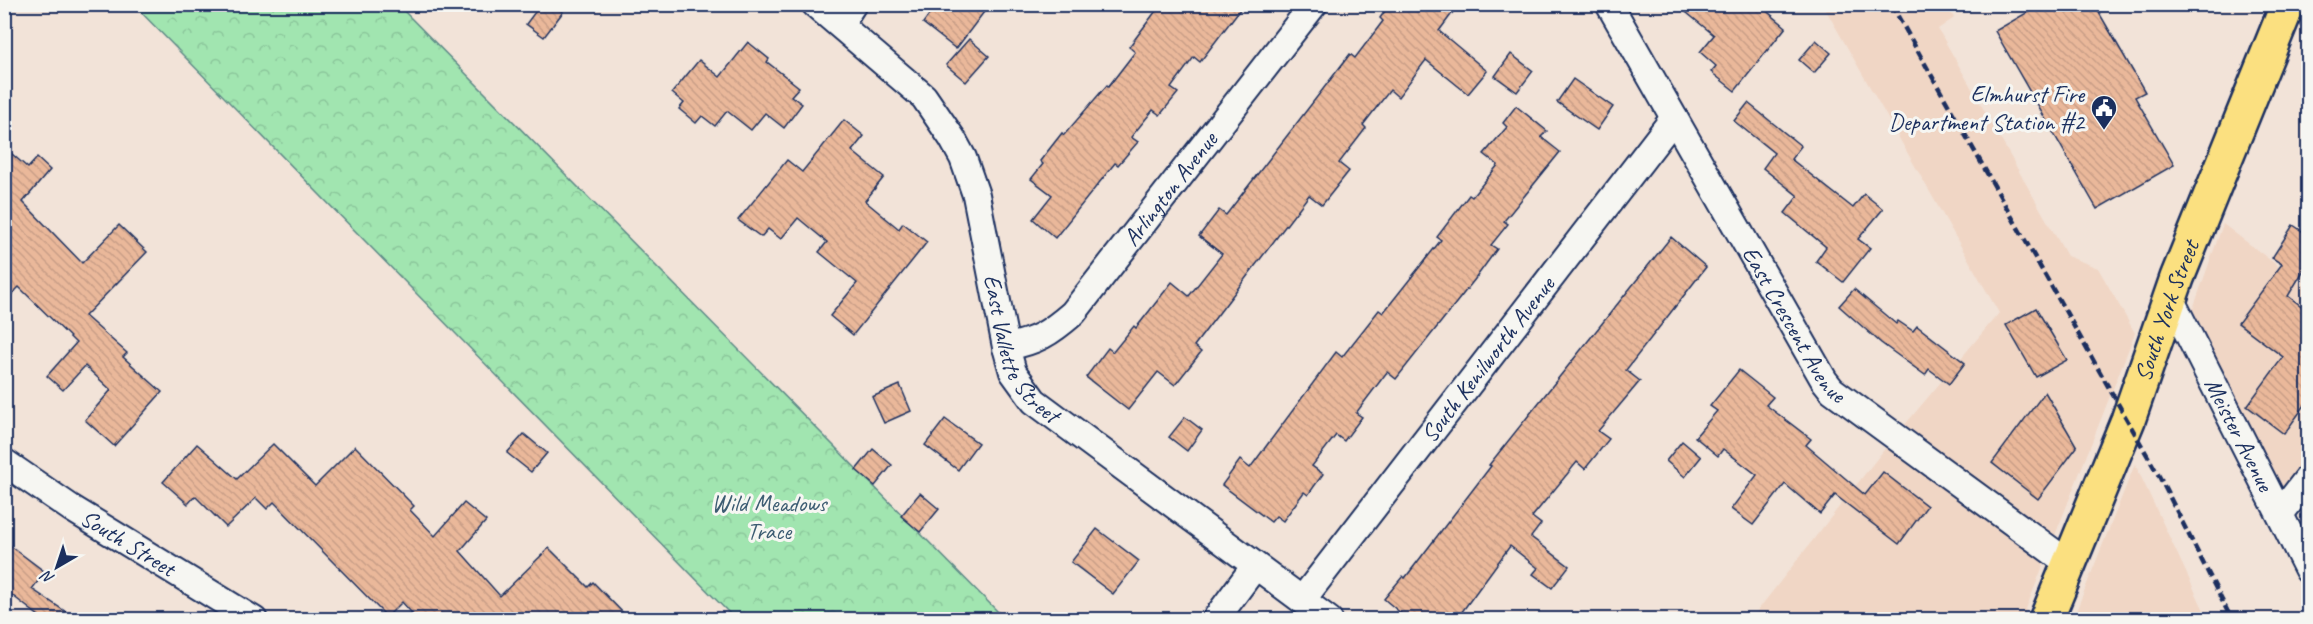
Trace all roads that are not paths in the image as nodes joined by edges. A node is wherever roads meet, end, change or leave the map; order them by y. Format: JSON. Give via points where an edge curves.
{"nodes":[{"id":1,"x":814,"y":4,"type":"edge"},
{"id":2,"x":1314,"y":4,"type":"edge"},
{"id":3,"x":1610,"y":4,"type":"edge"},
{"id":4,"x":2288,"y":4,"type":"edge"},
{"id":5,"x":846,"y":14,"type":"edge"},
{"id":6,"x":1674,"y":118,"type":"junction"},
{"id":7,"x":2170,"y":298,"type":"junction"},
{"id":8,"x":1006,"y":347,"type":"junction"},
{"id":9,"x":4,"y":462,"type":"edge"},
{"id":10,"x":2308,"y":478,"type":"edge"},
{"id":11,"x":2281,"y":513,"type":"junction"},
{"id":12,"x":2068,"y":563,"type":"junction"},
{"id":13,"x":1255,"y":566,"type":"junction"},
{"id":14,"x":2308,"y":570,"type":"edge"},
{"id":15,"x":1302,"y":600,"type":"junction"},
{"id":16,"x":254,"y":620,"type":"edge"},
{"id":17,"x":1215,"y":620,"type":"edge"},
{"id":18,"x":1329,"y":620,"type":"edge"},
{"id":19,"x":2046,"y":620,"type":"edge"}],
"edges":[{"from":1,"to":5,"type":"street","name":"East Vallette Street"},
{"from":2,"to":8,"type":"street","name":"Arlington Avenue","via":[[1073,313],[1052,332],[1028,343]]},
{"from":3,"to":6,"type":"street","name":"East Crescent Avenue"},
{"from":4,"to":7,"type":"main road","name":"South York Street"},
{"from":5,"to":8,"type":"street","name":"East Vallette Street","via":[[924,97],[963,158],[976,195]]},
{"from":6,"to":12,"type":"street","name":"East Crescent Avenue","via":[[1832,390]]},
{"from":6,"to":15,"type":"street","name":"South Kenilworth Avenue"},
{"from":7,"to":11,"type":"street","name":"Meister Avenue"},
{"from":7,"to":12,"type":"main road","name":"South York Street","via":[[2128,420]]},
{"from":8,"to":13,"type":"street","name":"East Vallette Street","via":[[1013,372],[1034,400]]},
{"from":9,"to":16,"type":"street","name":"South Street","via":[[71,508]]},
{"from":10,"to":11,"type":"street"},
{"from":11,"to":14,"type":"street","name":"Meister Avenue"},
{"from":12,"to":19,"type":"main road","name":"South York Street"},
{"from":13,"to":15,"type":"street","name":"East Vallette Street"},
{"from":13,"to":17,"type":"street"},
{"from":15,"to":18,"type":"street","name":"East Vallette Street"}]}
